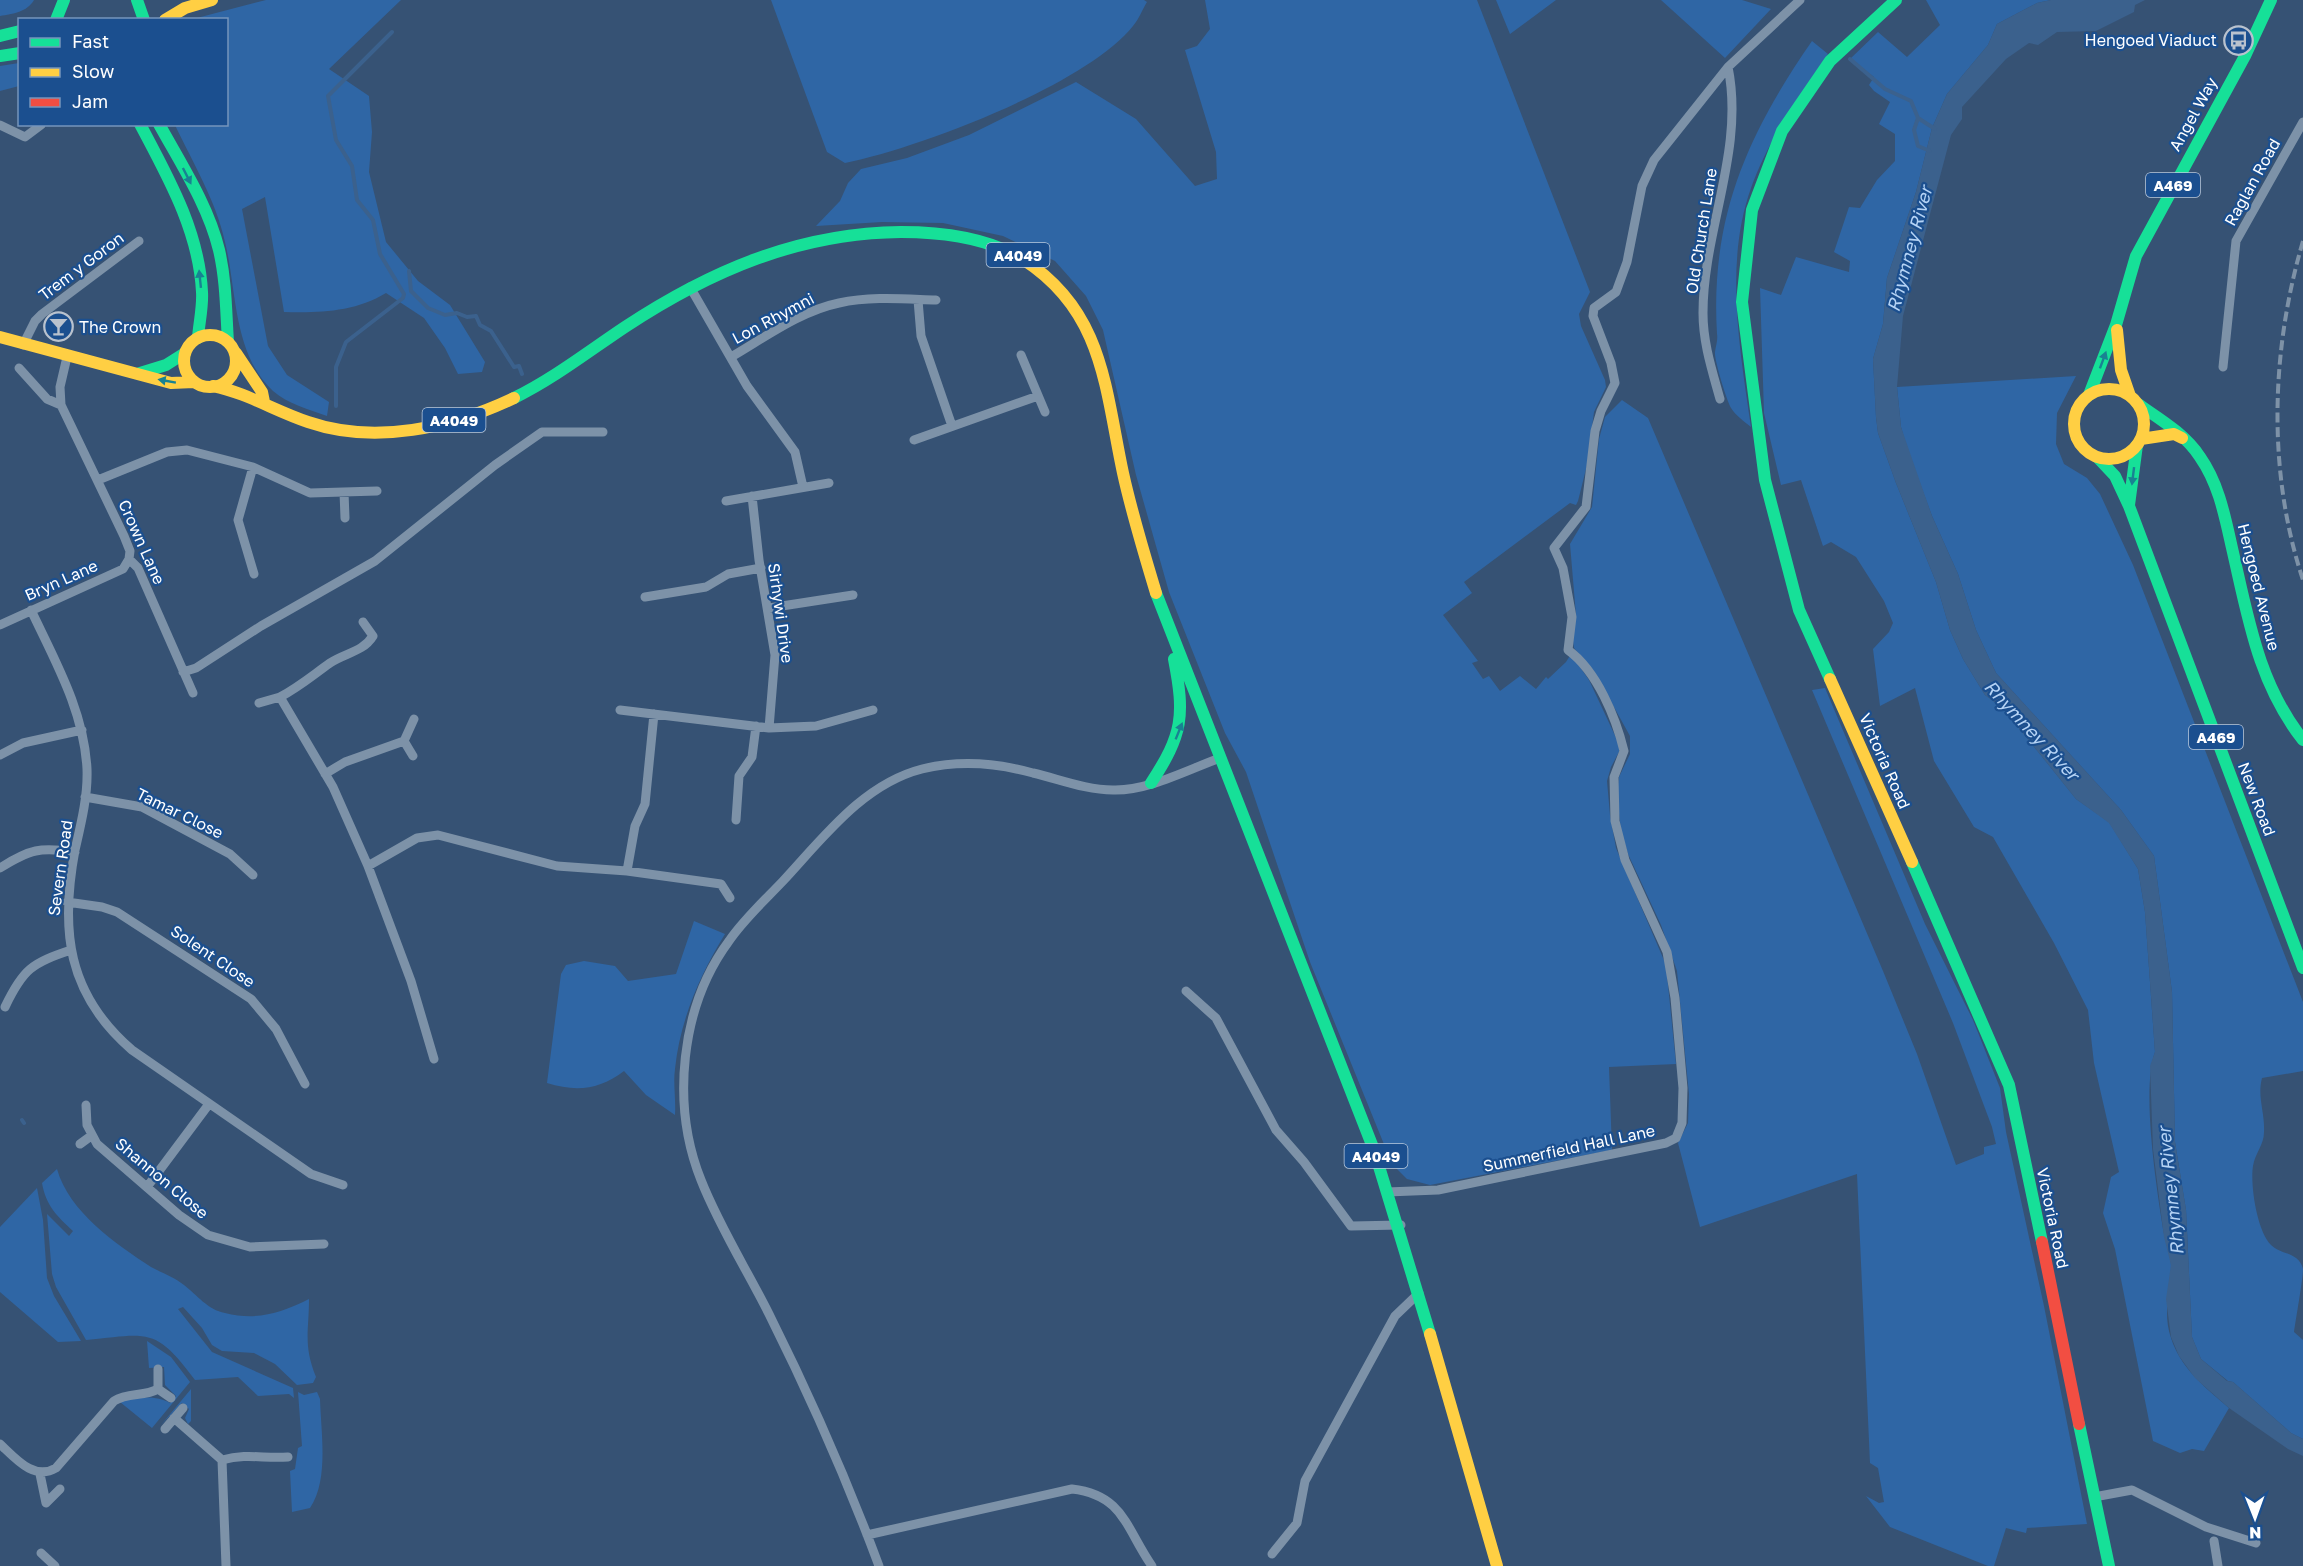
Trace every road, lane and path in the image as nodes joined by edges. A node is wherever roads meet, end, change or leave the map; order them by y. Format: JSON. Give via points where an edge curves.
{"nodes":[{"id":1,"x":64,"y":0,"type":"edge"},
{"id":2,"x":137,"y":0,"type":"edge"},
{"id":3,"x":212,"y":0,"type":"edge"},
{"id":4,"x":1800,"y":0,"type":"edge"},
{"id":5,"x":1896,"y":0,"type":"edge"},
{"id":6,"x":2271,"y":0,"type":"edge"},
{"id":7,"x":2279,"y":0,"type":"edge"},
{"id":8,"x":55,"y":18,"type":"edge"},
{"id":9,"x":143,"y":18,"type":"edge"},
{"id":10,"x":168,"y":18,"type":"edge"},
{"id":11,"x":18,"y":32,"type":"edge"},
{"id":12,"x":0,"y":36,"type":"edge"},
{"id":13,"x":2246,"y":52,"type":"junction"},
{"id":14,"x":18,"y":53,"type":"edge"},
{"id":15,"x":0,"y":56,"type":"edge"},
{"id":16,"x":1728,"y":67,"type":"junction"},
{"id":17,"x":2303,"y":122,"type":"edge"},
{"id":18,"x":0,"y":125,"type":"edge"},
{"id":19,"x":40,"y":126,"type":"edge"},
{"id":20,"x":142,"y":126,"type":"edge"},
{"id":21,"x":160,"y":126,"type":"edge"},
{"id":22,"x":139,"y":241,"type":"dead end"},
{"id":23,"x":690,"y":287,"type":"junction"},
{"id":24,"x":918,"y":300,"type":"junction"},
{"id":25,"x":936,"y":300,"type":"dead end"},
{"id":26,"x":2116,"y":325,"type":"junction"},
{"id":27,"x":0,"y":337,"type":"edge"},
{"id":28,"x":198,"y":338,"type":"junction"},
{"id":29,"x":23,"y":345,"type":"junction"},
{"id":30,"x":230,"y":345,"type":"junction"},
{"id":31,"x":185,"y":353,"type":"junction"},
{"id":32,"x":1021,"y":355,"type":"dead end"},
{"id":33,"x":67,"y":357,"type":"junction"},
{"id":34,"x":731,"y":357,"type":"junction"},
{"id":35,"x":2223,"y":367,"type":"dead end"},
{"id":36,"x":20,"y":368,"type":"dead end"},
{"id":37,"x":140,"y":373,"type":"junction"},
{"id":38,"x":194,"y":382,"type":"junction"},
{"id":39,"x":213,"y":386,"type":"junction"},
{"id":40,"x":2089,"y":395,"type":"junction"},
{"id":41,"x":1038,"y":396,"type":"junction"},
{"id":42,"x":1720,"y":399,"type":"dead end"},
{"id":43,"x":2134,"y":400,"type":"junction"},
{"id":44,"x":264,"y":402,"type":"junction"},
{"id":45,"x":61,"y":405,"type":"junction"},
{"id":46,"x":1045,"y":412,"type":"dead end"},
{"id":47,"x":952,"y":426,"type":"junction"},
{"id":48,"x":603,"y":432,"type":"dead end"},
{"id":49,"x":914,"y":440,"type":"dead end"},
{"id":50,"x":2186,"y":440,"type":"junction"},
{"id":51,"x":2139,"y":442,"type":"junction"},
{"id":52,"x":2098,"y":458,"type":"junction"},
{"id":53,"x":253,"y":467,"type":"junction"},
{"id":54,"x":98,"y":480,"type":"junction"},
{"id":55,"x":829,"y":483,"type":"dead end"},
{"id":56,"x":803,"y":487,"type":"junction"},
{"id":57,"x":377,"y":491,"type":"dead end"},
{"id":58,"x":344,"y":492,"type":"junction"},
{"id":59,"x":752,"y":496,"type":"junction"},
{"id":60,"x":726,"y":501,"type":"dead end"},
{"id":61,"x":2129,"y":506,"type":"junction"},
{"id":62,"x":345,"y":518,"type":"dead end"},
{"id":63,"x":129,"y":559,"type":"junction"},
{"id":64,"x":761,"y":568,"type":"junction"},
{"id":65,"x":254,"y":574,"type":"dead end"},
{"id":66,"x":853,"y":595,"type":"dead end"},
{"id":67,"x":645,"y":597,"type":"dead end"},
{"id":68,"x":769,"y":609,"type":"junction"},
{"id":69,"x":31,"y":610,"type":"junction"},
{"id":70,"x":363,"y":622,"type":"dead end"},
{"id":71,"x":0,"y":625,"type":"edge"},
{"id":72,"x":1169,"y":630,"type":"junction"},
{"id":73,"x":183,"y":672,"type":"junction"},
{"id":74,"x":193,"y":693,"type":"dead end"},
{"id":75,"x":280,"y":696,"type":"junction"},
{"id":76,"x":259,"y":703,"type":"dead end"},
{"id":77,"x":620,"y":710,"type":"dead end"},
{"id":78,"x":873,"y":710,"type":"dead end"},
{"id":79,"x":654,"y":714,"type":"junction"},
{"id":80,"x":414,"y":719,"type":"dead end"},
{"id":81,"x":756,"y":726,"type":"junction"},
{"id":82,"x":769,"y":728,"type":"junction"},
{"id":83,"x":82,"y":730,"type":"junction"},
{"id":84,"x":2303,"y":740,"type":"edge"},
{"id":85,"x":404,"y":741,"type":"junction"},
{"id":86,"x":0,"y":755,"type":"edge"},
{"id":87,"x":413,"y":756,"type":"dead end"},
{"id":88,"x":1220,"y":758,"type":"junction"},
{"id":89,"x":326,"y":774,"type":"junction"},
{"id":90,"x":1151,"y":783,"type":"junction"},
{"id":91,"x":85,"y":797,"type":"junction"},
{"id":92,"x":736,"y":820,"type":"dead end"},
{"id":93,"x":75,"y":852,"type":"junction"},
{"id":94,"x":368,"y":866,"type":"junction"},
{"id":95,"x":0,"y":868,"type":"edge"},
{"id":96,"x":627,"y":871,"type":"junction"},
{"id":97,"x":253,"y":875,"type":"dead end"},
{"id":98,"x":730,"y":898,"type":"dead end"},
{"id":99,"x":67,"y":902,"type":"junction"},
{"id":100,"x":71,"y":950,"type":"junction"},
{"id":101,"x":2303,"y":968,"type":"edge"},
{"id":102,"x":1186,"y":991,"type":"dead end"},
{"id":103,"x":5,"y":1007,"type":"dead end"},
{"id":104,"x":434,"y":1059,"type":"dead end"},
{"id":105,"x":305,"y":1084,"type":"dead end"},
{"id":106,"x":209,"y":1104,"type":"junction"},
{"id":107,"x":86,"y":1105,"type":"dead end"},
{"id":108,"x":91,"y":1136,"type":"junction"},
{"id":109,"x":80,"y":1144,"type":"dead end"},
{"id":110,"x":343,"y":1185,"type":"dead end"},
{"id":111,"x":147,"y":1187,"type":"junction"},
{"id":112,"x":1388,"y":1191,"type":"junction"},
{"id":113,"x":1401,"y":1225,"type":"junction"},
{"id":114,"x":324,"y":1244,"type":"dead end"},
{"id":115,"x":1419,"y":1293,"type":"junction"},
{"id":116,"x":158,"y":1369,"type":"dead end"},
{"id":117,"x":158,"y":1389,"type":"junction"},
{"id":118,"x":171,"y":1398,"type":"dead end"},
{"id":119,"x":183,"y":1408,"type":"dead end"},
{"id":120,"x":174,"y":1418,"type":"junction"},
{"id":121,"x":165,"y":1429,"type":"dead end"},
{"id":122,"x":0,"y":1444,"type":"edge"},
{"id":123,"x":288,"y":1457,"type":"dead end"},
{"id":124,"x":222,"y":1460,"type":"junction"},
{"id":125,"x":40,"y":1474,"type":"junction"},
{"id":126,"x":60,"y":1489,"type":"dead end"},
{"id":127,"x":2094,"y":1497,"type":"junction"},
{"id":128,"x":867,"y":1535,"type":"junction"},
{"id":129,"x":2214,"y":1541,"type":"dead end"},
{"id":130,"x":2256,"y":1543,"type":"dead end"},
{"id":131,"x":40,"y":1553,"type":"dead end"},
{"id":132,"x":1272,"y":1554,"type":"dead end"},
{"id":133,"x":55,"y":1566,"type":"edge"},
{"id":134,"x":226,"y":1566,"type":"edge"},
{"id":135,"x":879,"y":1566,"type":"edge"},
{"id":136,"x":1152,"y":1566,"type":"edge"},
{"id":137,"x":1497,"y":1566,"type":"edge"},
{"id":138,"x":2109,"y":1566,"type":"edge"},
{"id":139,"x":2218,"y":1566,"type":"edge"}],
"edges":[{"from":1,"to":8,"type":"main road"},
{"from":2,"to":9,"type":"main road"},
{"from":3,"to":10,"type":"main road"},
{"from":4,"to":16,"type":"street","name":"Summerfield Hall Lane"},
{"from":5,"to":127,"type":"main road","name":"Victoria Road","via":[[1830,61],[1782,131],[1752,210],[1742,302],[1765,480],[1799,610],[2009,1085]]},
{"from":6,"to":13,"type":"main road","number":"A469"},
{"from":7,"to":13,"type":"main road","number":"A469"},
{"from":11,"to":12,"type":"main road"},
{"from":13,"to":26,"type":"main road","name":"Angel Way","number":"A469","via":[[2136,256]]},
{"from":14,"to":15,"type":"main road"},
{"from":16,"to":42,"type":"street","name":"Old Church Lane","via":[[1734,96],[1733,125],[1703,312],[1707,354]]},
{"from":16,"to":112,"type":"street","name":"Summerfield Hall Lane","via":[[1654,160],[1642,186],[1627,262],[1616,292],[1594,308],[1593,316],[1615,383],[1595,430],[1586,507],[1554,548],[1563,568],[1572,617],[1568,650],[1594,680],[1624,752],[1614,777],[1615,822],[1625,860],[1657,926],[1669,962],[1683,1088],[1682,1123],[1676,1138],[1666,1143],[1438,1190]]},
{"from":17,"to":35,"type":"street","name":"Raglan Road","via":[[2236,241]]},
{"from":18,"to":19,"type":"street","via":[[25,137]]},
{"from":28,"to":20,"type":"main road","one_way":true,"via":[[202,293],[194,239],[177,193]]},
{"from":21,"to":30,"type":"main road","one_way":true,"via":[[215,237],[224,278]]},
{"from":22,"to":29,"type":"street","name":"Trem y Goron","via":[[42,314]]},
{"from":23,"to":34,"type":"street"},
{"from":23,"to":44,"type":"main road","number":"A4049","via":[[545,383],[510,402],[462,418],[399,431],[335,429],[306,422]]},
{"from":23,"to":72,"type":"main road","number":"A4049","via":[[754,256],[804,242],[886,232],[931,234],[999,246],[1049,275],[1081,314],[1090,335],[1134,520]]},
{"from":24,"to":25,"type":"street","name":"Lon Rhymni"},
{"from":24,"to":34,"type":"street","name":"Lon Rhymni","via":[[836,303],[789,322]]},
{"from":24,"to":47,"type":"street","via":[[921,336]]},
{"from":40,"to":26,"type":"main road","name":"Angel Way","number":"A469","one_way":true},
{"from":26,"to":43,"type":"main road","name":"Angel Way","number":"A469","via":[[2121,370]]},
{"from":27,"to":29,"type":"main road"},
{"from":28,"to":30,"type":"main road","via":[[215,335]]},
{"from":28,"to":31,"type":"main road"},
{"from":29,"to":33,"type":"main road"},
{"from":30,"to":39,"type":"main road","via":[[236,357],[233,373]]},
{"from":30,"to":44,"type":"main road","via":[[262,392]]},
{"from":31,"to":37,"type":"main road","via":[[166,365]]},
{"from":31,"to":38,"type":"main road","via":[[187,372]]},
{"from":32,"to":41,"type":"street"},
{"from":33,"to":37,"type":"main road"},
{"from":33,"to":45,"type":"street","name":"Crown Lane","via":[[60,387]]},
{"from":34,"to":56,"type":"street","via":[[795,452]]},
{"from":36,"to":45,"type":"street","name":"Crown Lane","via":[[47,399]]},
{"from":38,"to":37,"type":"main road","one_way":true,"via":[[171,383]]},
{"from":38,"to":39,"type":"main road"},
{"from":39,"to":44,"type":"main road","number":"A4049"},
{"from":40,"to":43,"type":"main road","via":[[2110,389]]},
{"from":40,"to":52,"type":"main road","via":[[2081,403],[2073,424],[2080,445]]},
{"from":41,"to":46,"type":"street"},
{"from":41,"to":47,"type":"street"},
{"from":43,"to":50,"type":"main road","name":"Hengoed Avenue"},
{"from":43,"to":51,"type":"main road","via":[[2144,425]]},
{"from":45,"to":54,"type":"street","name":"Crown Lane"},
{"from":47,"to":49,"type":"street"},
{"from":48,"to":73,"type":"street","via":[[542,432],[375,561],[196,668]]},
{"from":50,"to":51,"type":"main road","via":[[2174,434]]},
{"from":50,"to":84,"type":"main road","name":"Hengoed Avenue","via":[[2203,461],[2223,511],[2268,689]]},
{"from":51,"to":52,"type":"main road","via":[[2120,458]]},
{"from":51,"to":61,"type":"main road","name":"New Road","number":"A469","one_way":true},
{"from":52,"to":61,"type":"main road","name":"New Road","number":"A469","via":[[2115,476]]},
{"from":53,"to":54,"type":"street","via":[[176,450]]},
{"from":53,"to":58,"type":"street","via":[[310,492]]},
{"from":53,"to":65,"type":"street","via":[[238,520]]},
{"from":54,"to":63,"type":"street","name":"Crown Lane","via":[[130,551]]},
{"from":55,"to":56,"type":"street"},
{"from":56,"to":59,"type":"street"},
{"from":57,"to":58,"type":"street"},
{"from":58,"to":62,"type":"street"},
{"from":59,"to":60,"type":"street"},
{"from":59,"to":64,"type":"street","name":"Sirhywi Drive"},
{"from":61,"to":101,"type":"main road","name":"New Road","number":"A469"},
{"from":63,"to":69,"type":"street","name":"Bryn Lane","via":[[123,569]]},
{"from":63,"to":73,"type":"street","name":"Crown Lane","via":[[138,568]]},
{"from":64,"to":67,"type":"street","via":[[728,574],[706,587]]},
{"from":64,"to":68,"type":"street","name":"Sirhywi Drive"},
{"from":66,"to":68,"type":"street"},
{"from":68,"to":82,"type":"street","name":"Sirhywi Drive","via":[[775,655]]},
{"from":69,"to":71,"type":"street","name":"Bryn Lane"},
{"from":69,"to":83,"type":"street","name":"Severn Road","via":[[75,704]]},
{"from":70,"to":75,"type":"street","via":[[373,636],[368,645],[332,662],[306,683]]},
{"from":72,"to":88,"type":"main road","number":"A4049"},
{"from":90,"to":72,"type":"main road","one_way":true,"via":[[1183,722]]},
{"from":73,"to":74,"type":"street","name":"Crown Lane"},
{"from":75,"to":76,"type":"street"},
{"from":75,"to":89,"type":"street"},
{"from":77,"to":79,"type":"street"},
{"from":78,"to":82,"type":"street","via":[[816,726]]},
{"from":79,"to":81,"type":"street"},
{"from":79,"to":96,"type":"street","via":[[645,804],[635,826]]},
{"from":80,"to":85,"type":"street"},
{"from":81,"to":82,"type":"street"},
{"from":81,"to":92,"type":"street","via":[[752,757],[739,776]]},
{"from":83,"to":86,"type":"street","via":[[22,743]]},
{"from":83,"to":91,"type":"street","name":"Severn Road","via":[[87,767]]},
{"from":85,"to":87,"type":"street"},
{"from":85,"to":89,"type":"street","via":[[345,762]]},
{"from":88,"to":90,"type":"street"},
{"from":88,"to":112,"type":"main road","number":"A4049"},
{"from":89,"to":94,"type":"street"},
{"from":90,"to":128,"type":"street","via":[[1127,789],[1094,789],[1031,772],[969,764],[922,769],[895,778],[865,796],[748,918],[728,942],[701,994],[691,1027],[683,1084],[692,1150],[702,1182],[838,1460]]},
{"from":91,"to":93,"type":"street","name":"Severn Road"},
{"from":91,"to":97,"type":"street","name":"Tamar Close","via":[[142,807],[230,854]]},
{"from":93,"to":95,"type":"street","via":[[32,850]]},
{"from":93,"to":99,"type":"street","name":"Severn Road"},
{"from":94,"to":96,"type":"street","via":[[417,837],[438,835],[557,866]]},
{"from":94,"to":104,"type":"street","via":[[411,981]]},
{"from":96,"to":98,"type":"street","via":[[722,884]]},
{"from":99,"to":100,"type":"street","name":"Severn Road"},
{"from":99,"to":105,"type":"street","name":"Solent Close","via":[[117,912],[251,999],[276,1029]]},
{"from":100,"to":103,"type":"street","via":[[26,970]]},
{"from":100,"to":106,"type":"street","name":"Severn Road","via":[[88,996],[116,1036]]},
{"from":102,"to":113,"type":"street","via":[[1216,1018],[1276,1130],[1351,1226]]},
{"from":106,"to":110,"type":"street","name":"Severn Road","via":[[311,1174]]},
{"from":106,"to":111,"type":"street"},
{"from":107,"to":108,"type":"street","name":"Shannon Close"},
{"from":108,"to":109,"type":"street","name":"Shannon Close"},
{"from":108,"to":111,"type":"street","name":"Shannon Close"},
{"from":111,"to":114,"type":"street","name":"Shannon Close","via":[[192,1225],[218,1240],[250,1247]]},
{"from":112,"to":113,"type":"main road","number":"A4049"},
{"from":113,"to":115,"type":"main road","number":"A4049"},
{"from":115,"to":132,"type":"street","via":[[1395,1316],[1305,1481],[1297,1523]]},
{"from":115,"to":137,"type":"main road","number":"A4049"},
{"from":116,"to":117,"type":"street"},
{"from":117,"to":118,"type":"street"},
{"from":117,"to":125,"type":"street","via":[[124,1395],[114,1401],[56,1468]]},
{"from":119,"to":120,"type":"street"},
{"from":120,"to":121,"type":"street"},
{"from":120,"to":124,"type":"street"},
{"from":122,"to":125,"type":"street"},
{"from":123,"to":124,"type":"street","via":[[265,1455]]},
{"from":124,"to":134,"type":"street"},
{"from":125,"to":126,"type":"street","via":[[46,1503]]},
{"from":127,"to":130,"type":"street","via":[[2132,1490],[2206,1527]]},
{"from":127,"to":138,"type":"main road","name":"Victoria Road"},
{"from":128,"to":135,"type":"street"},
{"from":128,"to":136,"type":"street","via":[[1072,1489],[1107,1498],[1128,1524]]},
{"from":129,"to":139,"type":"street"},
{"from":131,"to":133,"type":"street"}]}
